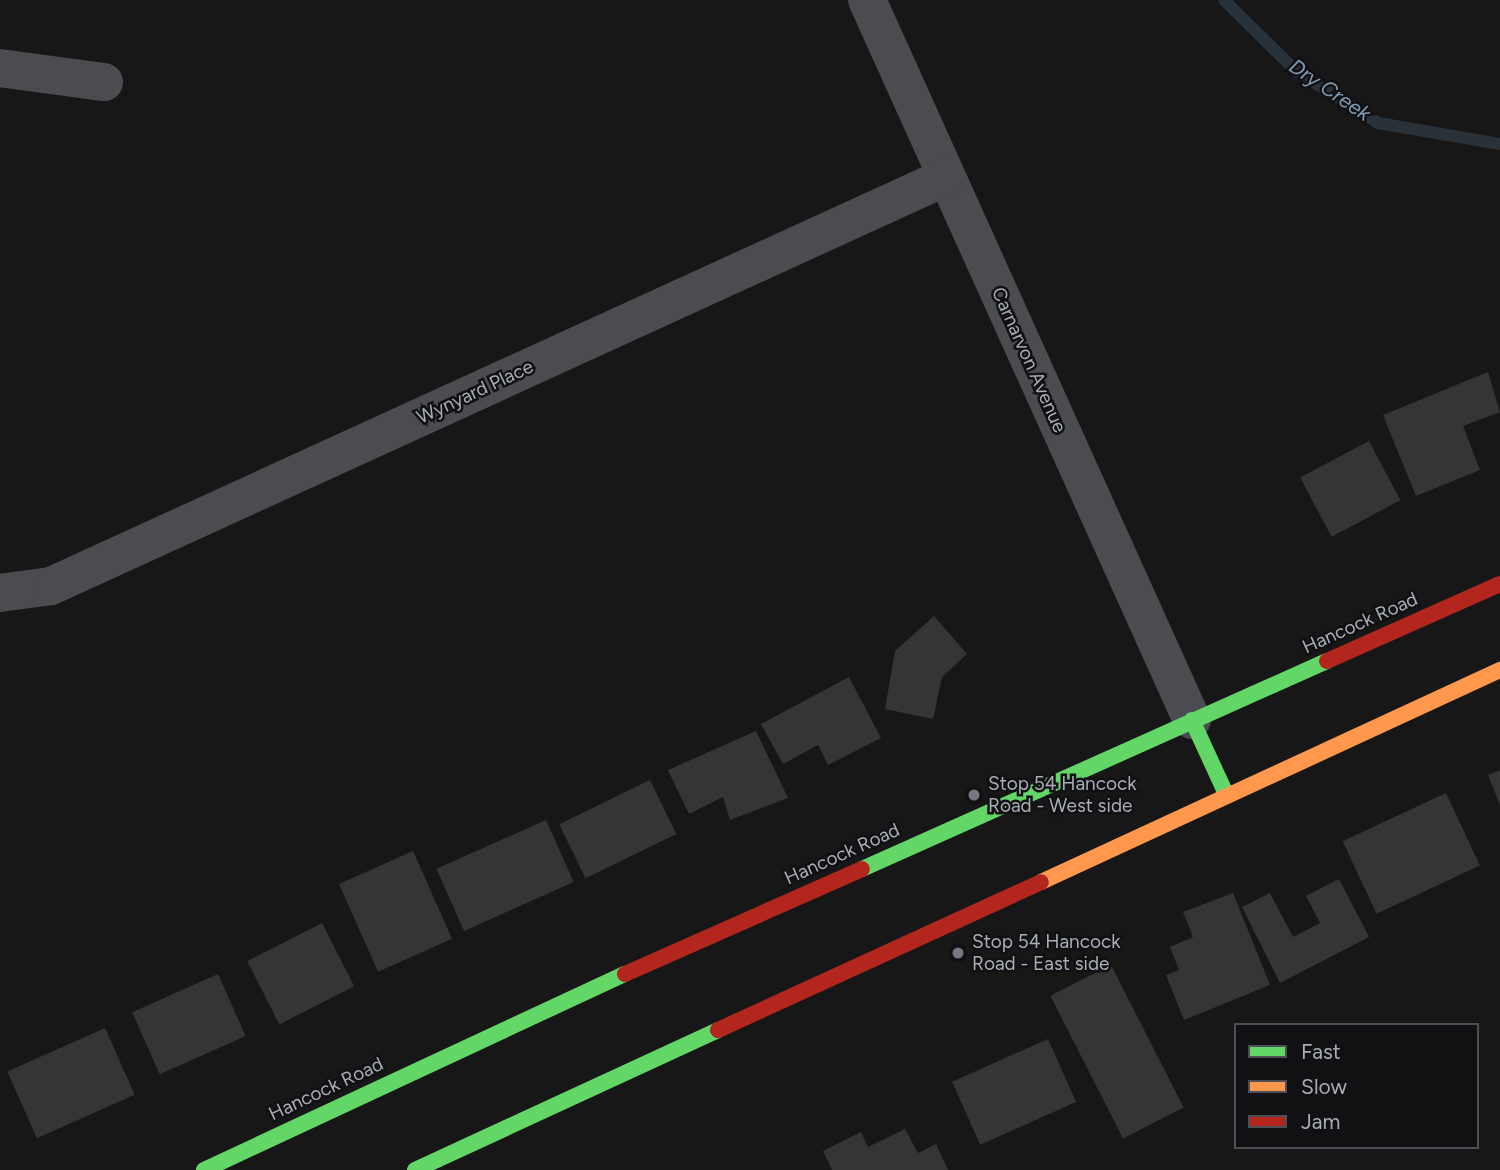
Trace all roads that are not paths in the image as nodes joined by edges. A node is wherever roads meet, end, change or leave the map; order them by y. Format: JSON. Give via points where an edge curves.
{"nodes":[{"id":1,"x":867,"y":0,"type":"edge"},
{"id":2,"x":0,"y":68,"type":"edge"},
{"id":3,"x":104,"y":82,"type":"dead end"},
{"id":4,"x":946,"y":177,"type":"junction"},
{"id":5,"x":1500,"y":584,"type":"edge"},
{"id":6,"x":0,"y":593,"type":"edge"},
{"id":7,"x":1500,"y":670,"type":"edge"},
{"id":8,"x":1192,"y":720,"type":"junction"},
{"id":9,"x":1226,"y":794,"type":"junction"},
{"id":10,"x":204,"y":1170,"type":"edge"},
{"id":11,"x":415,"y":1170,"type":"edge"}],
"edges":[{"from":1,"to":4,"type":"street","name":"Carnarvon Avenue"},
{"from":2,"to":3,"type":"street"},
{"from":4,"to":6,"type":"street","name":"Wynyard Place","via":[[51,586]]},
{"from":4,"to":8,"type":"street","name":"Carnarvon Avenue"},
{"from":5,"to":8,"type":"main road","name":"Hancock Road"},
{"from":7,"to":9,"type":"main road"},
{"from":8,"to":9,"type":"main road"},
{"from":8,"to":10,"type":"main road","name":"Hancock Road"},
{"from":9,"to":11,"type":"main road"}]}
